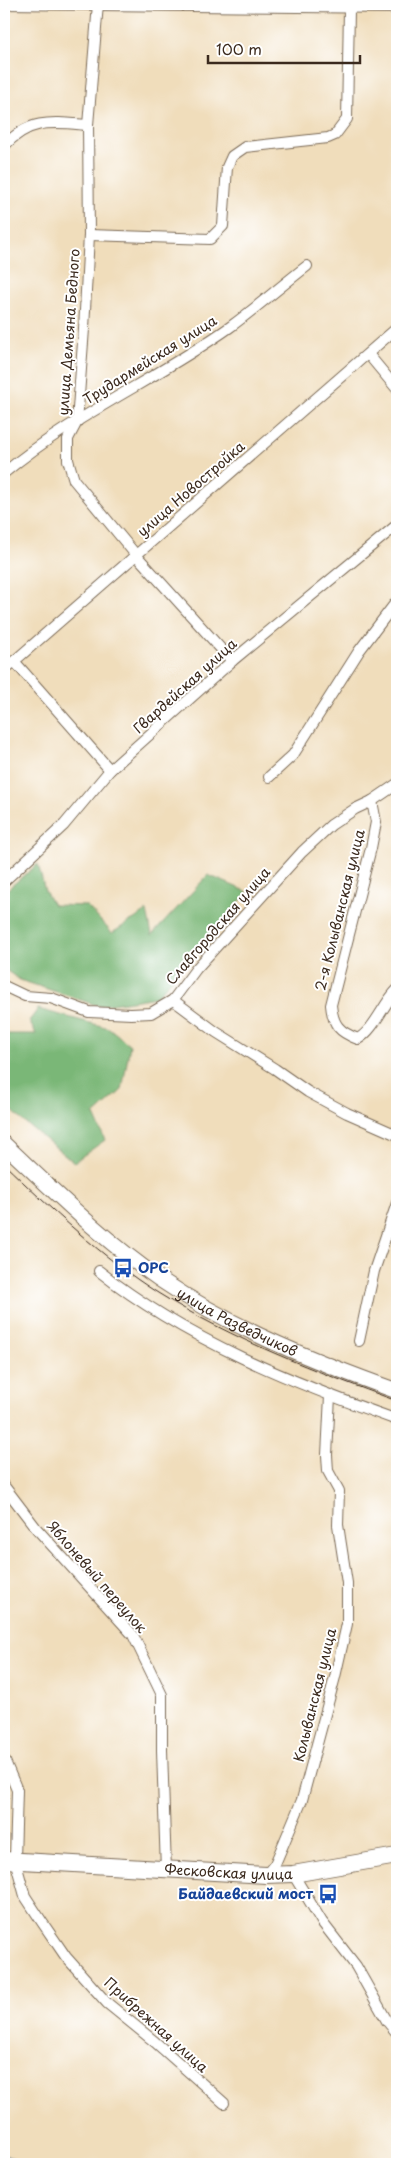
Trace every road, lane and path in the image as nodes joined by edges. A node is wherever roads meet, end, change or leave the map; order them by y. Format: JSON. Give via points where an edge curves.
{"nodes":[{"id":1,"x":4,"y":4,"type":"edge"},
{"id":2,"x":98,"y":4,"type":"edge"},
{"id":3,"x":397,"y":8,"type":"edge"},
{"id":4,"x":348,"y":9,"type":"junction"},
{"id":5,"x":88,"y":125,"type":"junction"},
{"id":6,"x":4,"y":146,"type":"edge"},
{"id":7,"x":89,"y":236,"type":"junction"},
{"id":8,"x":307,"y":266,"type":"dead end"},
{"id":9,"x":397,"y":328,"type":"edge"},
{"id":10,"x":368,"y":354,"type":"junction"},
{"id":11,"x":397,"y":389,"type":"edge"},
{"id":12,"x":77,"y":422,"type":"junction"},
{"id":13,"x":4,"y":473,"type":"edge"},
{"id":14,"x":397,"y":525,"type":"edge"},
{"id":15,"x":136,"y":555,"type":"junction"},
{"id":16,"x":397,"y":601,"type":"edge"},
{"id":17,"x":14,"y":661,"type":"junction"},
{"id":18,"x":232,"y":661,"type":"junction"},
{"id":19,"x":4,"y":670,"type":"edge"},
{"id":20,"x":110,"y":770,"type":"junction"},
{"id":21,"x":269,"y":777,"type":"dead end"},
{"id":22,"x":397,"y":784,"type":"edge"},
{"id":23,"x":372,"y":802,"type":"junction"},
{"id":24,"x":4,"y":881,"type":"edge"},
{"id":25,"x":4,"y":986,"type":"edge"},
{"id":26,"x":397,"y":990,"type":"edge"},
{"id":27,"x":173,"y":1000,"type":"junction"},
{"id":28,"x":397,"y":1135,"type":"edge"},
{"id":29,"x":4,"y":1144,"type":"edge"},
{"id":30,"x":397,"y":1203,"type":"edge"},
{"id":31,"x":99,"y":1270,"type":"dead end"},
{"id":32,"x":359,"y":1341,"type":"dead end"},
{"id":33,"x":397,"y":1391,"type":"edge"},
{"id":34,"x":330,"y":1396,"type":"junction"},
{"id":35,"x":397,"y":1420,"type":"edge"},
{"id":36,"x":4,"y":1486,"type":"edge"},
{"id":37,"x":4,"y":1759,"type":"edge"},
{"id":38,"x":397,"y":1856,"type":"edge"},
{"id":39,"x":9,"y":1860,"type":"edge"},
{"id":40,"x":166,"y":1870,"type":"junction"},
{"id":41,"x":293,"y":1874,"type":"junction"},
{"id":42,"x":266,"y":1875,"type":"junction"},
{"id":43,"x":397,"y":2034,"type":"edge"},
{"id":44,"x":224,"y":2103,"type":"dead end"}],
"edges":[{"from":1,"to":2,"type":"street"},
{"from":2,"to":4,"type":"street"},
{"from":2,"to":5,"type":"street","name":"улица Демьяна Бедного"},
{"from":3,"to":4,"type":"street"},
{"from":4,"to":7,"type":"street","via":[[347,118],[335,135],[245,146],[232,156],[227,167],[223,226],[210,239]]},
{"from":5,"to":6,"type":"street","via":[[46,122],[27,127]]},
{"from":5,"to":7,"type":"street","name":"улица Демьяна Бедного"},
{"from":7,"to":12,"type":"street","name":"улица Демьяна Бедного"},
{"from":8,"to":12,"type":"street","name":"Трудармейская улица","via":[[229,327]]},
{"from":9,"to":10,"type":"street","name":"улица Новостройка"},
{"from":10,"to":11,"type":"street"},
{"from":10,"to":15,"type":"street","name":"улица Новостройка"},
{"from":12,"to":13,"type":"street","name":"Трудармейская улица","via":[[18,460]]},
{"from":12,"to":15,"type":"street","name":"улица Демьяна Бедного","via":[[68,440],[68,460],[74,480]]},
{"from":14,"to":18,"type":"street","name":"Гвардейская улица"},
{"from":15,"to":17,"type":"street","name":"улица Новостройка"},
{"from":15,"to":18,"type":"street","name":"улица Демьяна Бедного"},
{"from":16,"to":21,"type":"street","via":[[359,651],[293,755]]},
{"from":17,"to":19,"type":"street","name":"улица Новостройка"},
{"from":17,"to":20,"type":"street"},
{"from":18,"to":20,"type":"street","name":"Гвардейская улица"},
{"from":20,"to":24,"type":"street","name":"Гвардейская улица","via":[[64,826]]},
{"from":22,"to":23,"type":"street","name":"Славгородская улица"},
{"from":23,"to":26,"type":"street","name":"2-я Колыванская улица","via":[[376,822],[331,1005],[332,1019],[340,1030],[358,1039],[365,1035]]},
{"from":23,"to":27,"type":"street","name":"Славгородская улица","via":[[332,825],[302,852],[196,969]]},
{"from":25,"to":27,"type":"street","via":[[25,996],[51,998],[89,1012],[151,1013]]},
{"from":27,"to":28,"type":"street","name":"Славгородская улица","via":[[308,1092]]},
{"from":29,"to":33,"type":"main road","name":"улица Разведчиков","via":[[104,1235],[162,1280],[285,1347]]},
{"from":30,"to":32,"type":"street","via":[[374,1271]]},
{"from":31,"to":34,"type":"street","via":[[123,1290],[200,1336]]},
{"from":34,"to":35,"type":"street"},
{"from":34,"to":42,"type":"street","name":"Колыванская улица","via":[[328,1471],[339,1491],[338,1525],[347,1583],[347,1624],[302,1800],[275,1864]]},
{"from":36,"to":40,"type":"street","name":"Яблоневый переулок","via":[[36,1528],[133,1635],[162,1695]]},
{"from":37,"to":39,"type":"street","name":"Прибрежная улица","via":[[17,1790]]},
{"from":38,"to":41,"type":"main road"},
{"from":39,"to":40,"type":"main road","name":"Фесковская улица"},
{"from":39,"to":44,"type":"street","name":"Прибрежная улица","via":[[25,1896],[66,1957],[107,2003]]},
{"from":40,"to":42,"type":"main road","name":"Фесковская улица"},
{"from":41,"to":42,"type":"main road","name":"Фесковская улица"},
{"from":41,"to":43,"type":"street","name":"Фесковская улица","via":[[322,1922],[356,1966]]}]}
